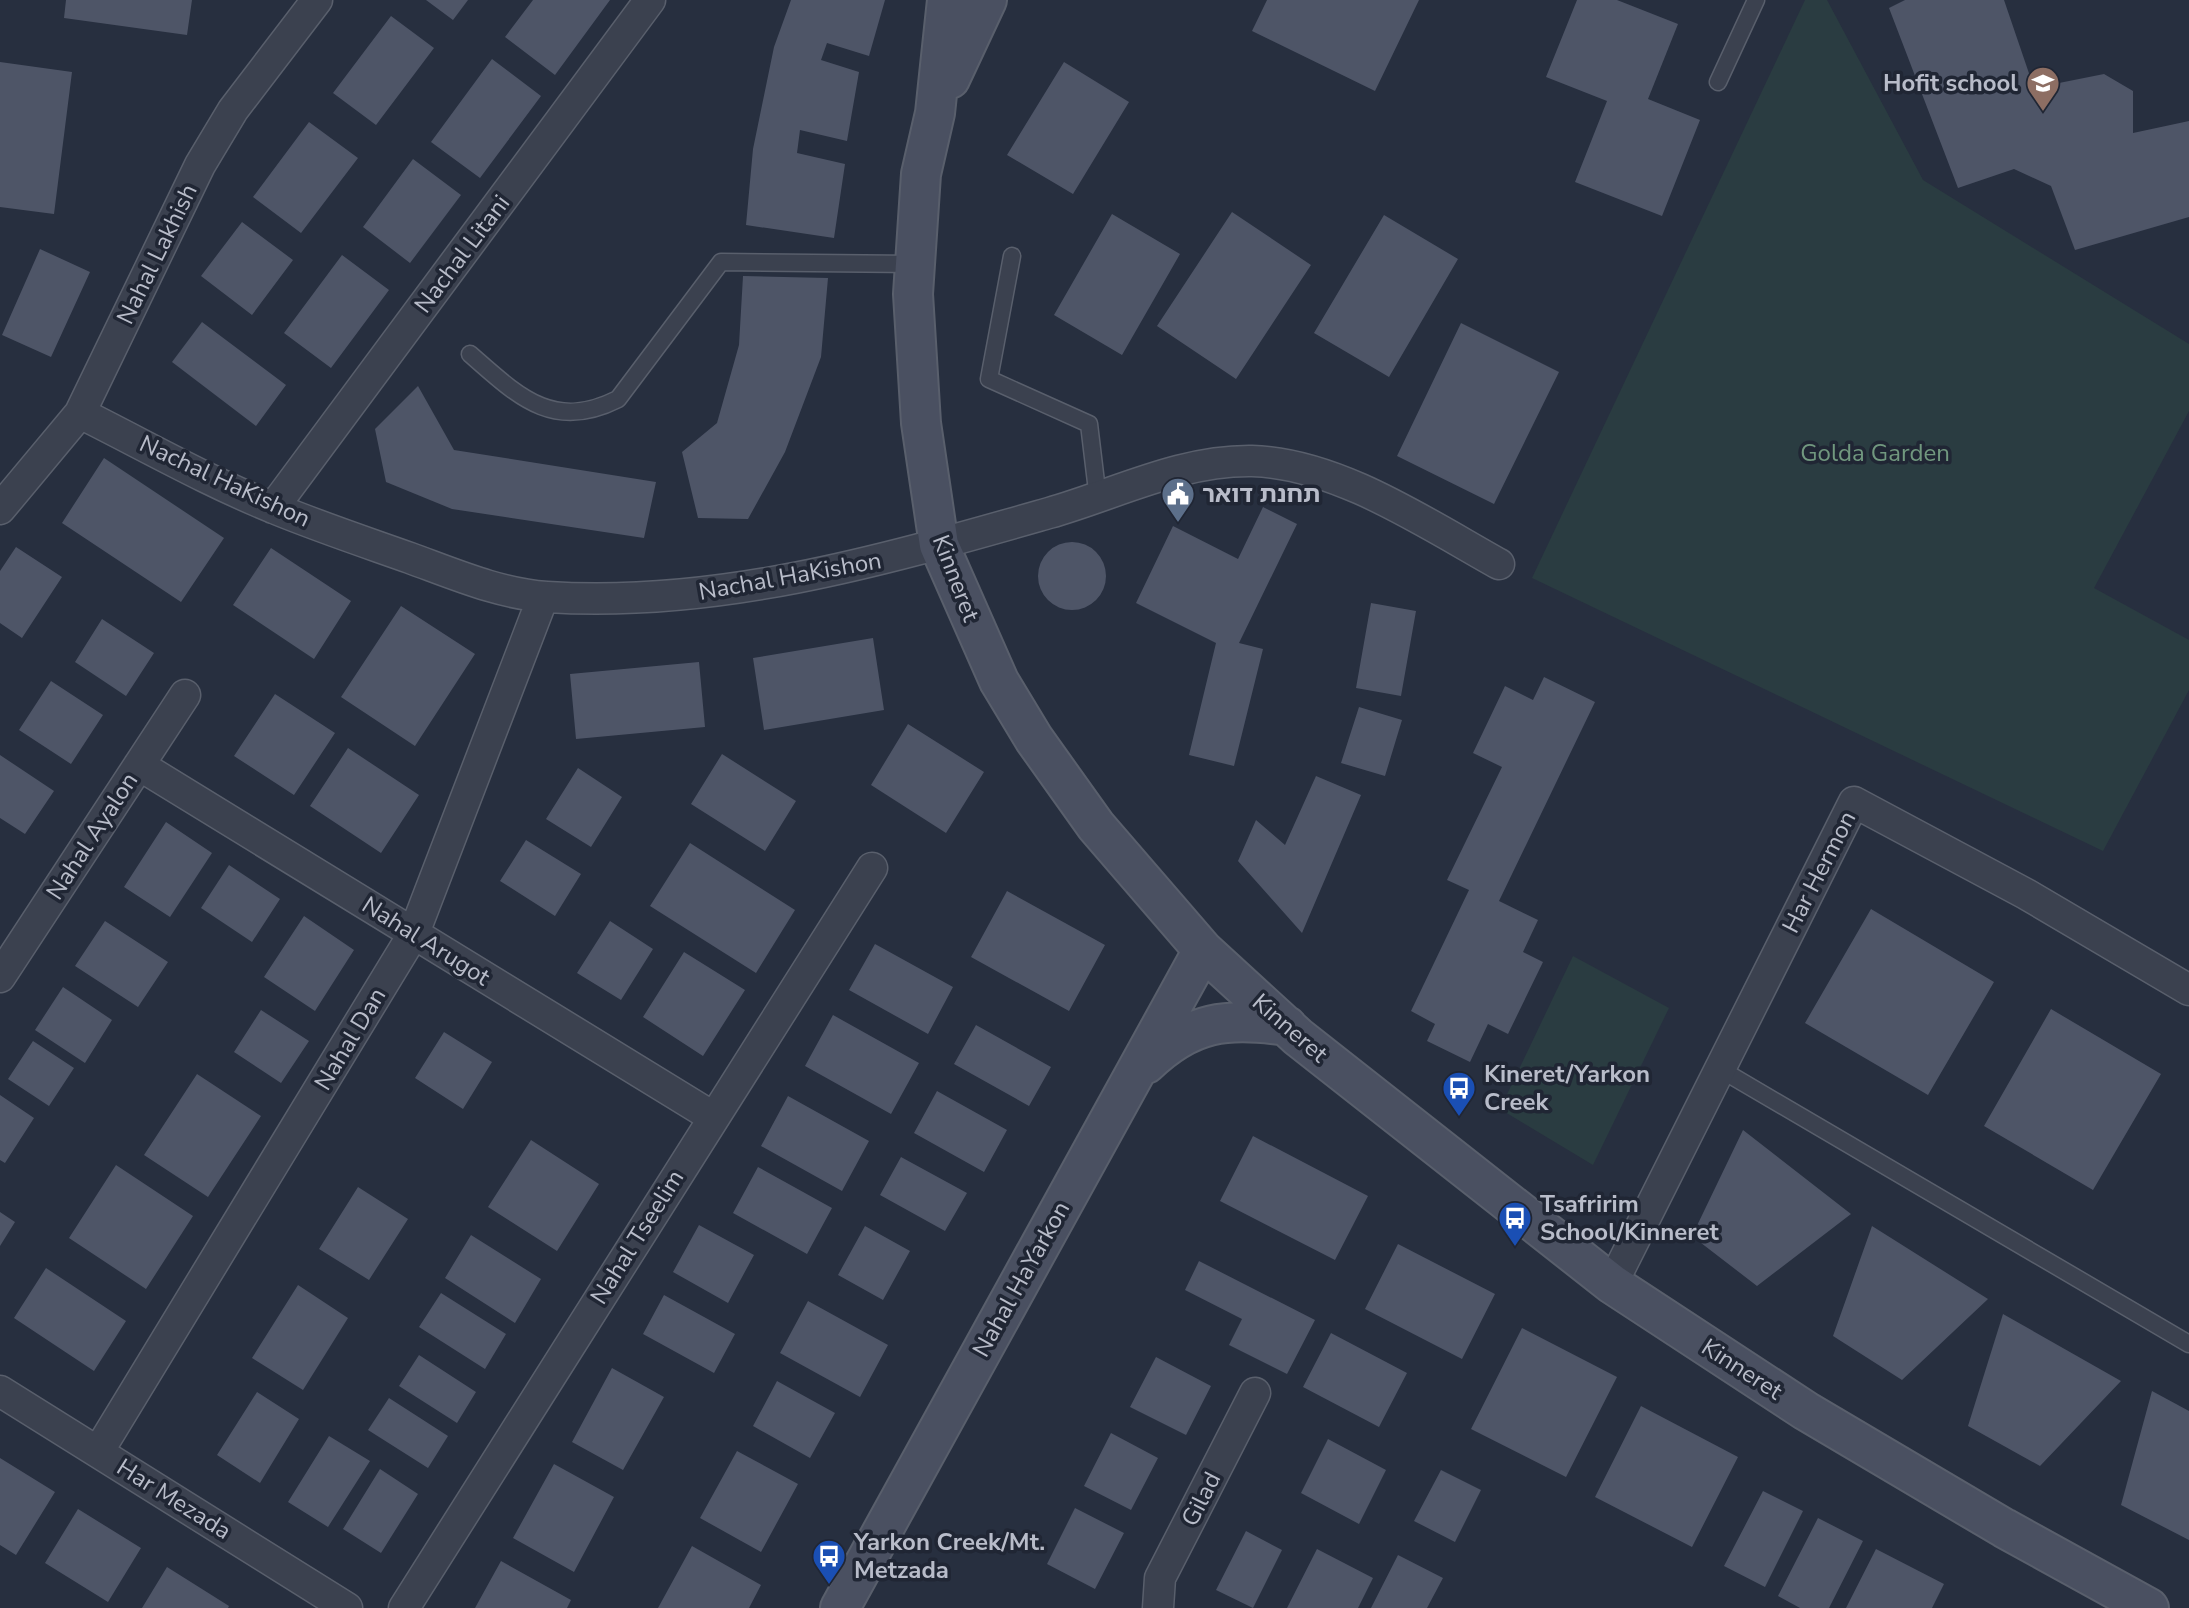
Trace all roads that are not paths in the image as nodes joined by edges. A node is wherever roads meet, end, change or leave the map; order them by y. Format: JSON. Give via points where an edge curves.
{"nodes":[{"id":1,"x":317,"y":0,"type":"edge"},
{"id":2,"x":650,"y":0,"type":"edge"},
{"id":3,"x":947,"y":0,"type":"edge"},
{"id":4,"x":987,"y":0,"type":"edge"},
{"id":5,"x":1756,"y":0,"type":"edge"},
{"id":6,"x":1718,"y":82,"type":"dead end"},
{"id":7,"x":934,"y":113,"type":"junction"},
{"id":8,"x":1012,"y":256,"type":"dead end"},
{"id":9,"x":915,"y":264,"type":"junction"},
{"id":10,"x":470,"y":354,"type":"dead end"},
{"id":11,"x":80,"y":413,"type":"junction"},
{"id":12,"x":1098,"y":499,"type":"junction"},
{"id":13,"x":273,"y":508,"type":"junction"},
{"id":14,"x":0,"y":509,"type":"edge"},
{"id":15,"x":939,"y":545,"type":"junction"},
{"id":16,"x":1499,"y":564,"type":"dead end"},
{"id":17,"x":543,"y":597,"type":"junction"},
{"id":18,"x":185,"y":695,"type":"dead end"},
{"id":19,"x":139,"y":765,"type":"junction"},
{"id":20,"x":872,"y":868,"type":"dead end"},
{"id":21,"x":414,"y":933,"type":"junction"},
{"id":22,"x":1203,"y":950,"type":"junction"},
{"id":23,"x":0,"y":977,"type":"edge"},
{"id":24,"x":2189,"y":990,"type":"edge"},
{"id":25,"x":1287,"y":1027,"type":"junction"},
{"id":26,"x":1720,"y":1069,"type":"junction"},
{"id":27,"x":1134,"y":1075,"type":"junction"},
{"id":28,"x":713,"y":1117,"type":"junction"},
{"id":29,"x":1612,"y":1284,"type":"junction"},
{"id":30,"x":2189,"y":1344,"type":"edge"},
{"id":31,"x":0,"y":1391,"type":"edge"},
{"id":32,"x":1255,"y":1393,"type":"dead end"},
{"id":33,"x":98,"y":1452,"type":"junction"},
{"id":34,"x":347,"y":1608,"type":"edge"},
{"id":35,"x":404,"y":1608,"type":"edge"},
{"id":36,"x":840,"y":1608,"type":"edge"},
{"id":37,"x":1158,"y":1608,"type":"edge"},
{"id":38,"x":2149,"y":1608,"type":"edge"}],
"edges":[{"from":1,"to":11,"type":"street","name":"Nahal Lakhish","via":[[233,110],[200,165]]},
{"from":2,"to":13,"type":"street","name":"Nachal Litani"},
{"from":3,"to":7,"type":"street","name":"Kinneret"},
{"from":4,"to":7,"type":"street","name":"Kinneret"},
{"from":5,"to":6,"type":"lane"},
{"from":7,"to":9,"type":"street","name":"Kinneret","via":[[921,174]]},
{"from":8,"to":12,"type":"lane","via":[[989,379],[1089,424]]},
{"from":9,"to":10,"type":"lane","via":[[721,262],[618,399],[598,409],[557,414],[512,391]]},
{"from":9,"to":15,"type":"street","name":"Kinneret","via":[[912,294],[921,423]]},
{"from":11,"to":13,"type":"street","name":"Nachal HaKishon"},
{"from":11,"to":14,"type":"street","name":"Nahal Lakhish"},
{"from":12,"to":15,"type":"street","name":"Nachal HaKishon"},
{"from":12,"to":16,"type":"street","name":"Nachal HaKishon","via":[[1178,469],[1253,461],[1331,475]]},
{"from":13,"to":17,"type":"street","name":"Nachal HaKishon","via":[[482,584]]},
{"from":15,"to":17,"type":"street","name":"Nachal HaKishon","via":[[754,588],[687,596]]},
{"from":15,"to":22,"type":"street","name":"Kinneret","via":[[999,681],[1034,739],[1096,826]]},
{"from":17,"to":21,"type":"street","name":"Nahal Dan"},
{"from":18,"to":19,"type":"street","name":"Nahal Ayalon"},
{"from":19,"to":21,"type":"street","name":"Nahal Arugot"},
{"from":19,"to":23,"type":"street","name":"Nahal Ayalon"},
{"from":20,"to":28,"type":"street","name":"Nahal Tseelim"},
{"from":21,"to":28,"type":"street","name":"Nahal Arugot"},
{"from":21,"to":33,"type":"street","name":"Nahal Dan"},
{"from":22,"to":25,"type":"street","name":"Kinneret"},
{"from":22,"to":27,"type":"street","name":"Nahal HaYarkon"},
{"from":24,"to":26,"type":"street","name":"Har Hermon","via":[[2026,894],[1854,802]]},
{"from":25,"to":27,"type":"street","via":[[1245,1020],[1205,1025],[1168,1043]]},
{"from":25,"to":29,"type":"street","name":"Kinneret"},
{"from":26,"to":29,"type":"street","name":"Har Hermon"},
{"from":26,"to":30,"type":"lane"},
{"from":27,"to":36,"type":"street","name":"Nahal HaYarkon"},
{"from":28,"to":35,"type":"street","name":"Nahal Tseelim"},
{"from":29,"to":38,"type":"street","name":"Kinneret","via":[[1806,1411]]},
{"from":31,"to":33,"type":"street","name":"Har Mezada"},
{"from":32,"to":37,"type":"street","name":"Gilad","via":[[1160,1578]]},
{"from":33,"to":34,"type":"street","name":"Har Mezada"}]}
